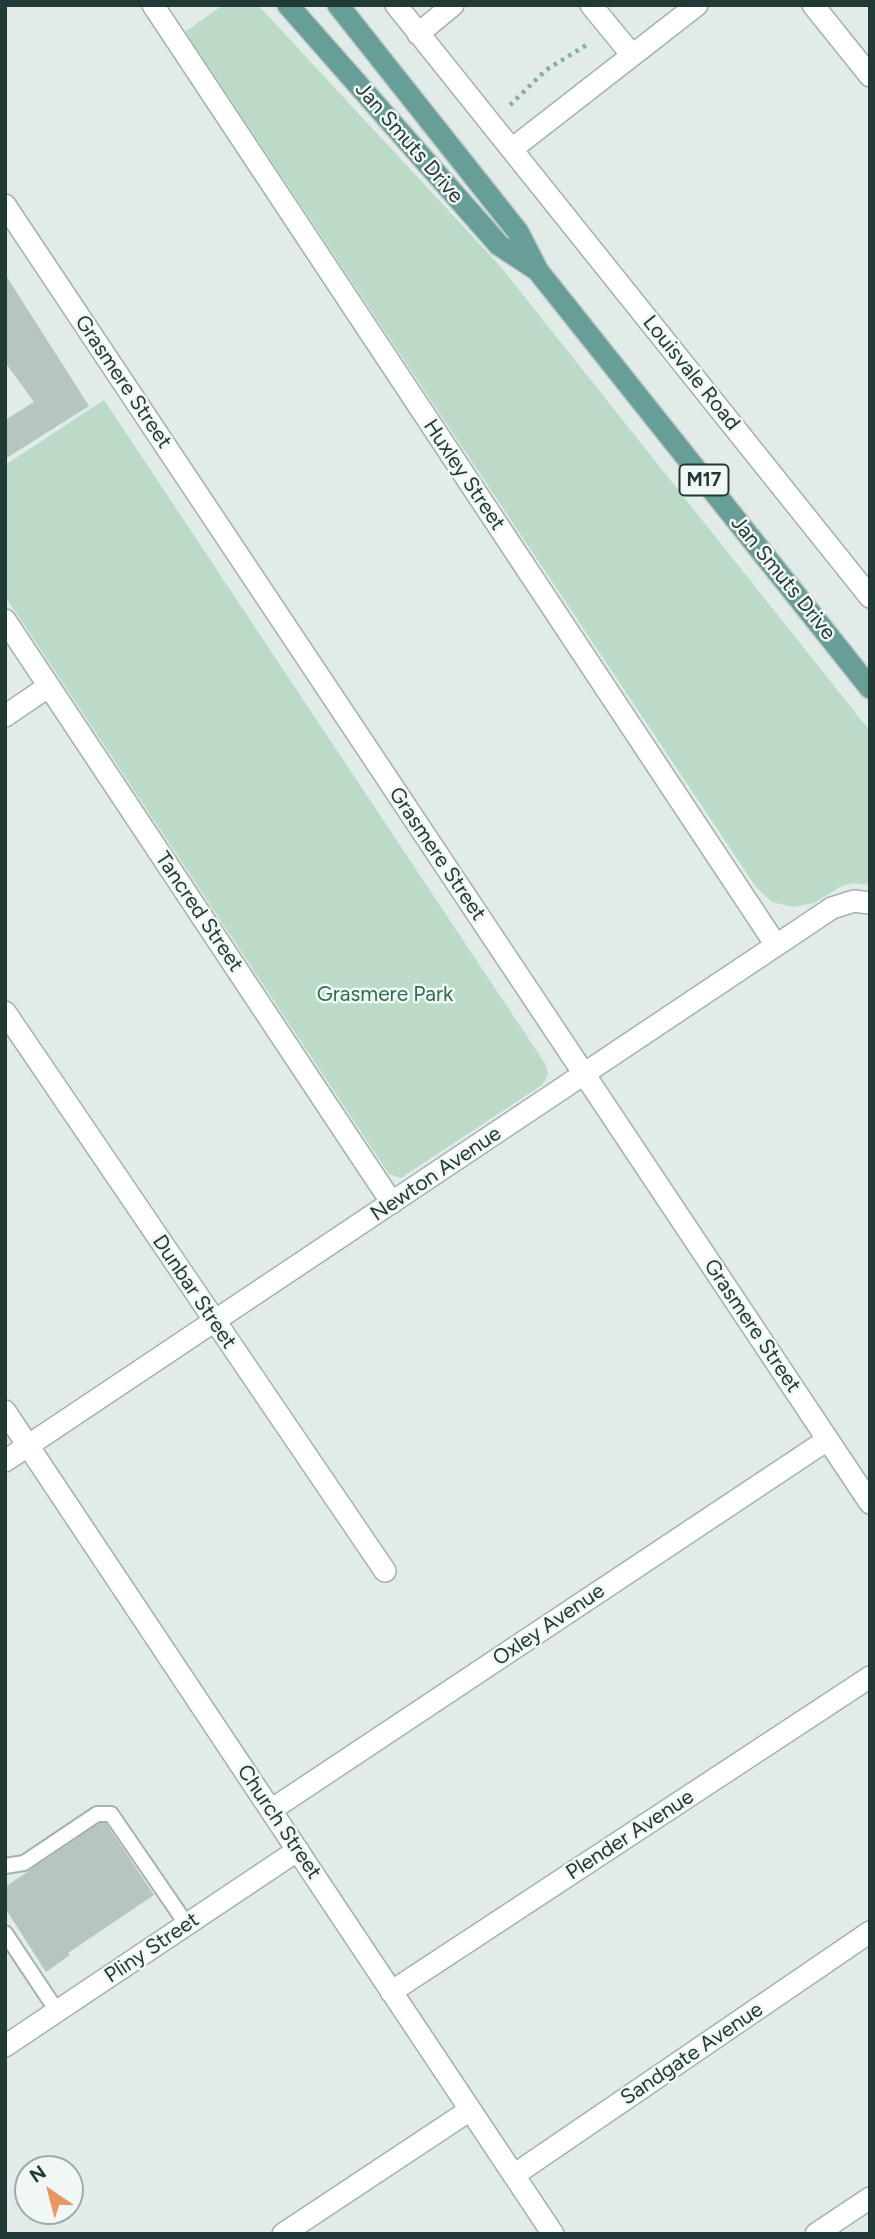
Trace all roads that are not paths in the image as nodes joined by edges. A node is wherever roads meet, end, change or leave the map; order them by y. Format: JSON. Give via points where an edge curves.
{"nodes":[{"id":1,"x":153,"y":5,"type":"edge"},
{"id":2,"x":288,"y":5,"type":"edge"},
{"id":3,"x":338,"y":5,"type":"edge"},
{"id":4,"x":396,"y":5,"type":"edge"},
{"id":5,"x":453,"y":5,"type":"edge"},
{"id":6,"x":591,"y":5,"type":"edge"},
{"id":7,"x":697,"y":5,"type":"edge"},
{"id":8,"x":813,"y":5,"type":"edge"},
{"id":9,"x":418,"y":34,"type":"junction"},
{"id":10,"x":632,"y":55,"type":"junction"},
{"id":11,"x":870,"y":76,"type":"edge"},
{"id":12,"x":512,"y":149,"type":"junction"},
{"id":13,"x":5,"y":205,"type":"edge"},
{"id":14,"x":538,"y":271,"type":"junction"},
{"id":15,"x":870,"y":597,"type":"edge"},
{"id":16,"x":5,"y":620,"type":"edge"},
{"id":17,"x":49,"y":686,"type":"junction"},
{"id":18,"x":870,"y":688,"type":"edge"},
{"id":19,"x":5,"y":716,"type":"edge"},
{"id":20,"x":870,"y":903,"type":"edge"},
{"id":21,"x":776,"y":946,"type":"junction"},
{"id":22,"x":5,"y":1012,"type":"edge"},
{"id":23,"x":584,"y":1075,"type":"junction"},
{"id":24,"x":392,"y":1203,"type":"junction"},
{"id":25,"x":214,"y":1322,"type":"junction"},
{"id":26,"x":5,"y":1411,"type":"edge"},
{"id":27,"x":827,"y":1440,"type":"junction"},
{"id":28,"x":28,"y":1445,"type":"junction"},
{"id":29,"x":5,"y":1461,"type":"edge"},
{"id":30,"x":870,"y":1503,"type":"edge"},
{"id":31,"x":385,"y":1571,"type":"dead end"},
{"id":32,"x":870,"y":1677,"type":"edge"},
{"id":33,"x":271,"y":1810,"type":"junction"},
{"id":34,"x":298,"y":1850,"type":"junction"},
{"id":35,"x":5,"y":1866,"type":"edge"},
{"id":36,"x":187,"y":1925,"type":"junction"},
{"id":37,"x":870,"y":1932,"type":"edge"},
{"id":38,"x":5,"y":1933,"type":"edge"},
{"id":39,"x":391,"y":1992,"type":"junction"},
{"id":40,"x":57,"y":2011,"type":"junction"},
{"id":41,"x":5,"y":2046,"type":"edge"},
{"id":42,"x":470,"y":2110,"type":"junction"},
{"id":43,"x":514,"y":2175,"type":"junction"},
{"id":44,"x":870,"y":2198,"type":"edge"},
{"id":45,"x":283,"y":2234,"type":"edge"},
{"id":46,"x":553,"y":2234,"type":"edge"},
{"id":47,"x":816,"y":2234,"type":"edge"}],
"edges":[{"from":1,"to":21,"type":"street","name":"Huxley Street"},
{"from":2,"to":14,"type":"main road","name":"Jan Smuts Drive","number":"M17","via":[[499,245]]},
{"from":3,"to":14,"type":"main road","name":"Jan Smuts Drive","number":"M17","via":[[518,232]]},
{"from":4,"to":9,"type":"street","name":"Louisvale Road"},
{"from":5,"to":9,"type":"street"},
{"from":6,"to":10,"type":"street"},
{"from":7,"to":10,"type":"street"},
{"from":8,"to":11,"type":"street"},
{"from":9,"to":12,"type":"street","name":"Louisvale Road"},
{"from":10,"to":12,"type":"street"},
{"from":12,"to":15,"type":"street","name":"Louisvale Road"},
{"from":13,"to":23,"type":"street","name":"Grasmere Street"},
{"from":14,"to":18,"type":"main road","name":"Jan Smuts Drive","number":"M17"},
{"from":16,"to":17,"type":"street","name":"Tancred Street"},
{"from":17,"to":19,"type":"street"},
{"from":17,"to":24,"type":"street","name":"Tancred Street"},
{"from":20,"to":21,"type":"street","name":"Newton Avenue","via":[[842,902]]},
{"from":21,"to":23,"type":"street","name":"Newton Avenue"},
{"from":22,"to":25,"type":"street","name":"Dunbar Street"},
{"from":23,"to":24,"type":"street","name":"Newton Avenue"},
{"from":23,"to":27,"type":"street","name":"Grasmere Street"},
{"from":24,"to":25,"type":"street","name":"Newton Avenue"},
{"from":25,"to":28,"type":"street","name":"Newton Avenue"},
{"from":25,"to":31,"type":"street","name":"Dunbar Street"},
{"from":26,"to":28,"type":"street","name":"Church Street"},
{"from":27,"to":30,"type":"street","name":"Grasmere Street"},
{"from":27,"to":33,"type":"street","name":"Oxley Avenue"},
{"from":28,"to":29,"type":"street","name":"Newton Avenue"},
{"from":28,"to":33,"type":"street","name":"Church Street"},
{"from":32,"to":39,"type":"street","name":"Plender Avenue"},
{"from":33,"to":34,"type":"street","name":"Church Street"},
{"from":34,"to":36,"type":"street","name":"Pliny Street"},
{"from":34,"to":39,"type":"street","name":"Church Street"},
{"from":35,"to":36,"type":"lane","via":[[24,1863],[97,1814],[111,1814]]},
{"from":36,"to":40,"type":"street","name":"Pliny Street"},
{"from":37,"to":43,"type":"street","name":"Sandgate Avenue"},
{"from":38,"to":40,"type":"lane"},
{"from":39,"to":42,"type":"street","name":"Church Street"},
{"from":40,"to":41,"type":"street","name":"Pliny Street"},
{"from":42,"to":43,"type":"street","name":"Church Street"},
{"from":42,"to":45,"type":"street"},
{"from":43,"to":46,"type":"street","name":"Church Street"},
{"from":44,"to":47,"type":"street"}]}
